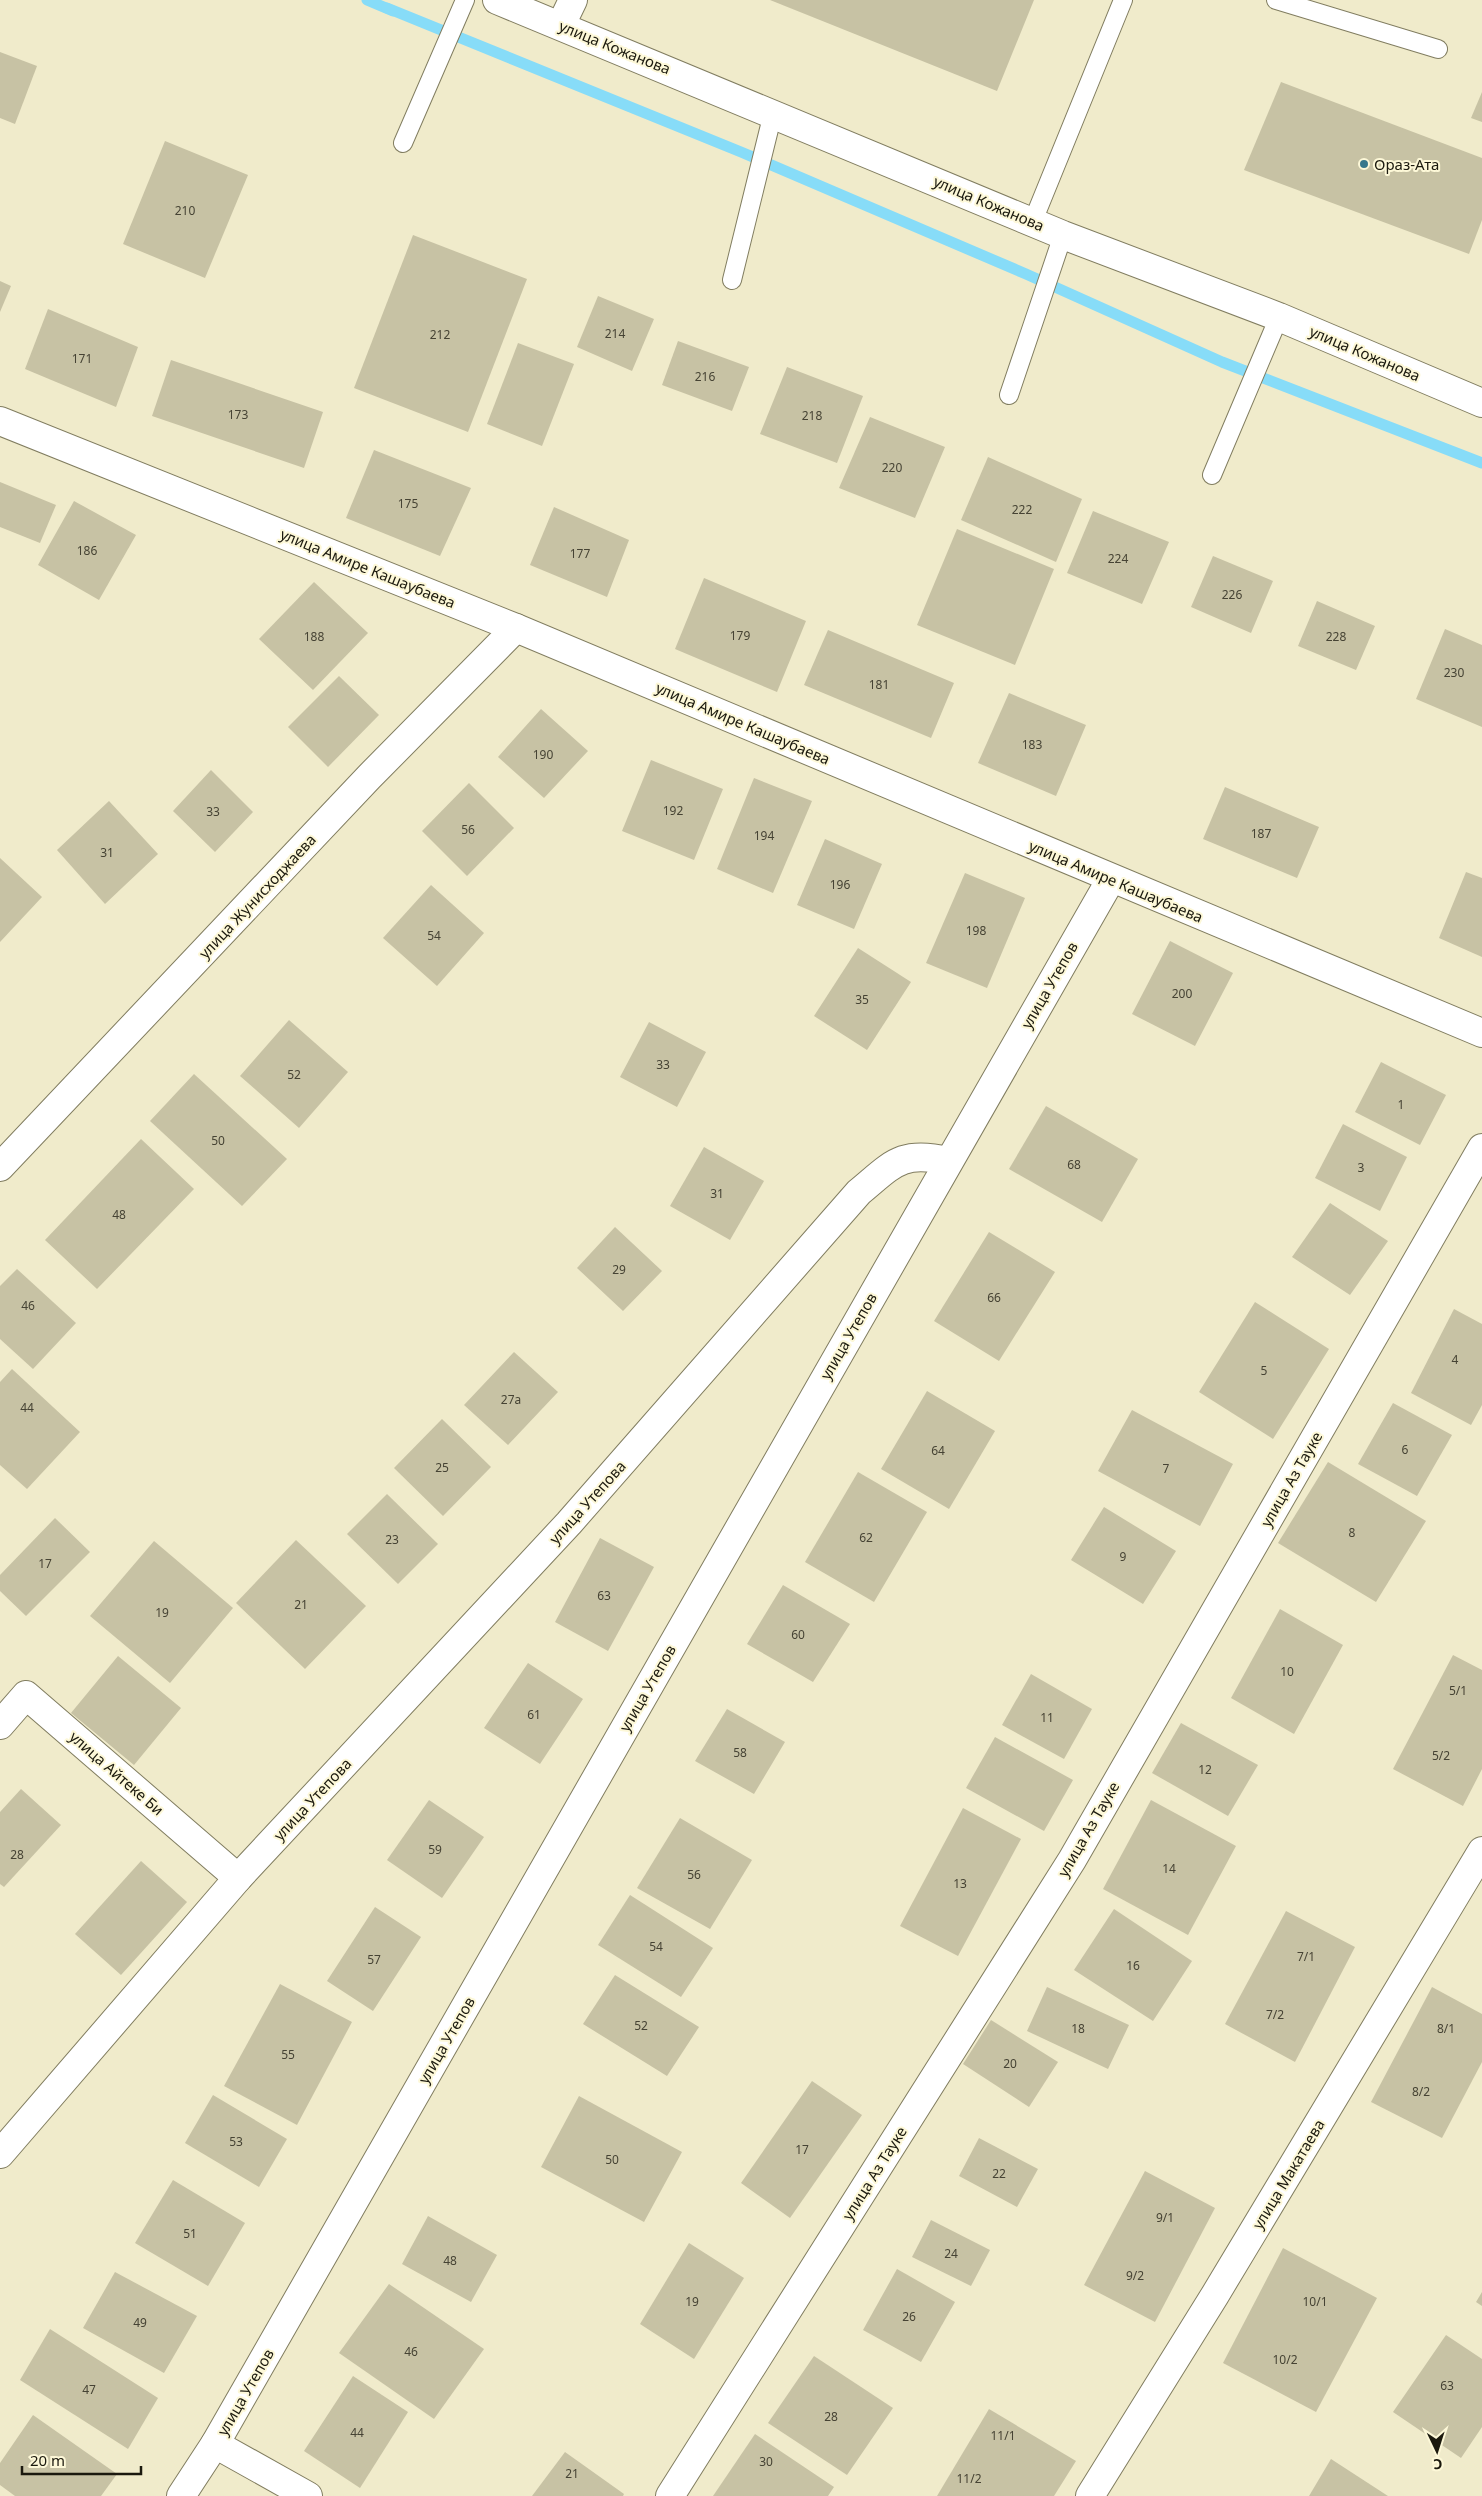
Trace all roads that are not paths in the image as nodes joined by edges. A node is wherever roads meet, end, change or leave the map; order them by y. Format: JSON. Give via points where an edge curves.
{"nodes":[{"id":1,"x":464,"y":0,"type":"edge"},
{"id":2,"x":497,"y":0,"type":"edge"},
{"id":3,"x":573,"y":0,"type":"edge"},
{"id":4,"x":1123,"y":0,"type":"edge"},
{"id":5,"x":1276,"y":0,"type":"edge"},
{"id":6,"x":561,"y":25,"type":"junction"},
{"id":7,"x":1438,"y":49,"type":"dead end"},
{"id":8,"x":773,"y":113,"type":"junction"},
{"id":9,"x":403,"y":143,"type":"dead end"},
{"id":10,"x":1033,"y":222,"type":"junction"},
{"id":11,"x":1063,"y":235,"type":"junction"},
{"id":12,"x":732,"y":280,"type":"dead end"},
{"id":13,"x":1279,"y":317,"type":"junction"},
{"id":14,"x":1009,"y":395,"type":"dead end"},
{"id":15,"x":1482,"y":403,"type":"edge"},
{"id":16,"x":0,"y":420,"type":"edge"},
{"id":17,"x":1212,"y":475,"type":"dead end"},
{"id":18,"x":516,"y":628,"type":"junction"},
{"id":19,"x":1111,"y":879,"type":"junction"},
{"id":20,"x":1482,"y":1033,"type":"edge"},
{"id":21,"x":1482,"y":1148,"type":"edge"},
{"id":22,"x":948,"y":1161,"type":"junction"},
{"id":23,"x":0,"y":1167,"type":"edge"},
{"id":24,"x":0,"y":1725,"type":"edge"},
{"id":25,"x":1482,"y":1851,"type":"edge"},
{"id":26,"x":238,"y":1878,"type":"junction"},
{"id":27,"x":0,"y":2154,"type":"edge"},
{"id":28,"x":215,"y":2444,"type":"junction"},
{"id":29,"x":181,"y":2496,"type":"edge"},
{"id":30,"x":308,"y":2496,"type":"edge"},
{"id":31,"x":670,"y":2496,"type":"edge"},
{"id":32,"x":1090,"y":2496,"type":"edge"}],
"edges":[{"from":1,"to":9,"type":"lane"},
{"from":2,"to":6,"type":"street","name":"улица Кожанова"},
{"from":3,"to":6,"type":"street"},
{"from":4,"to":10,"type":"lane"},
{"from":5,"to":7,"type":"lane"},
{"from":6,"to":8,"type":"street","name":"улица Кожанова"},
{"from":8,"to":10,"type":"street","name":"улица Кожанова"},
{"from":8,"to":12,"type":"lane"},
{"from":10,"to":11,"type":"street","name":"улица Кожанова"},
{"from":11,"to":13,"type":"street","name":"улица Кожанова"},
{"from":11,"to":14,"type":"lane"},
{"from":13,"to":15,"type":"street","name":"улица Кожанова"},
{"from":13,"to":17,"type":"lane"},
{"from":16,"to":18,"type":"street","name":"улица Амире Кашаубаева"},
{"from":18,"to":19,"type":"street","name":"улица Амире Кашаубаева"},
{"from":18,"to":23,"type":"street","name":"улица Жунисходжаева","via":[[369,777]]},
{"from":19,"to":20,"type":"street","name":"улица Амире Кашаубаева"},
{"from":19,"to":22,"type":"street","name":"улица Утепов"},
{"from":21,"to":31,"type":"street","name":"улица Аз Тауке","via":[[1072,1860]]},
{"from":22,"to":26,"type":"street","name":"улица Утепова","via":[[925,1156],[896,1161],[859,1192],[569,1523]]},
{"from":22,"to":28,"type":"street","name":"улица Утепов"},
{"from":24,"to":26,"type":"street","name":"улица Айтеке Би","via":[[26,1695]]},
{"from":25,"to":32,"type":"street","name":"улица Макатаева"},
{"from":26,"to":27,"type":"street"},
{"from":28,"to":29,"type":"street","name":"улица Утепов"},
{"from":28,"to":30,"type":"street"}]}
